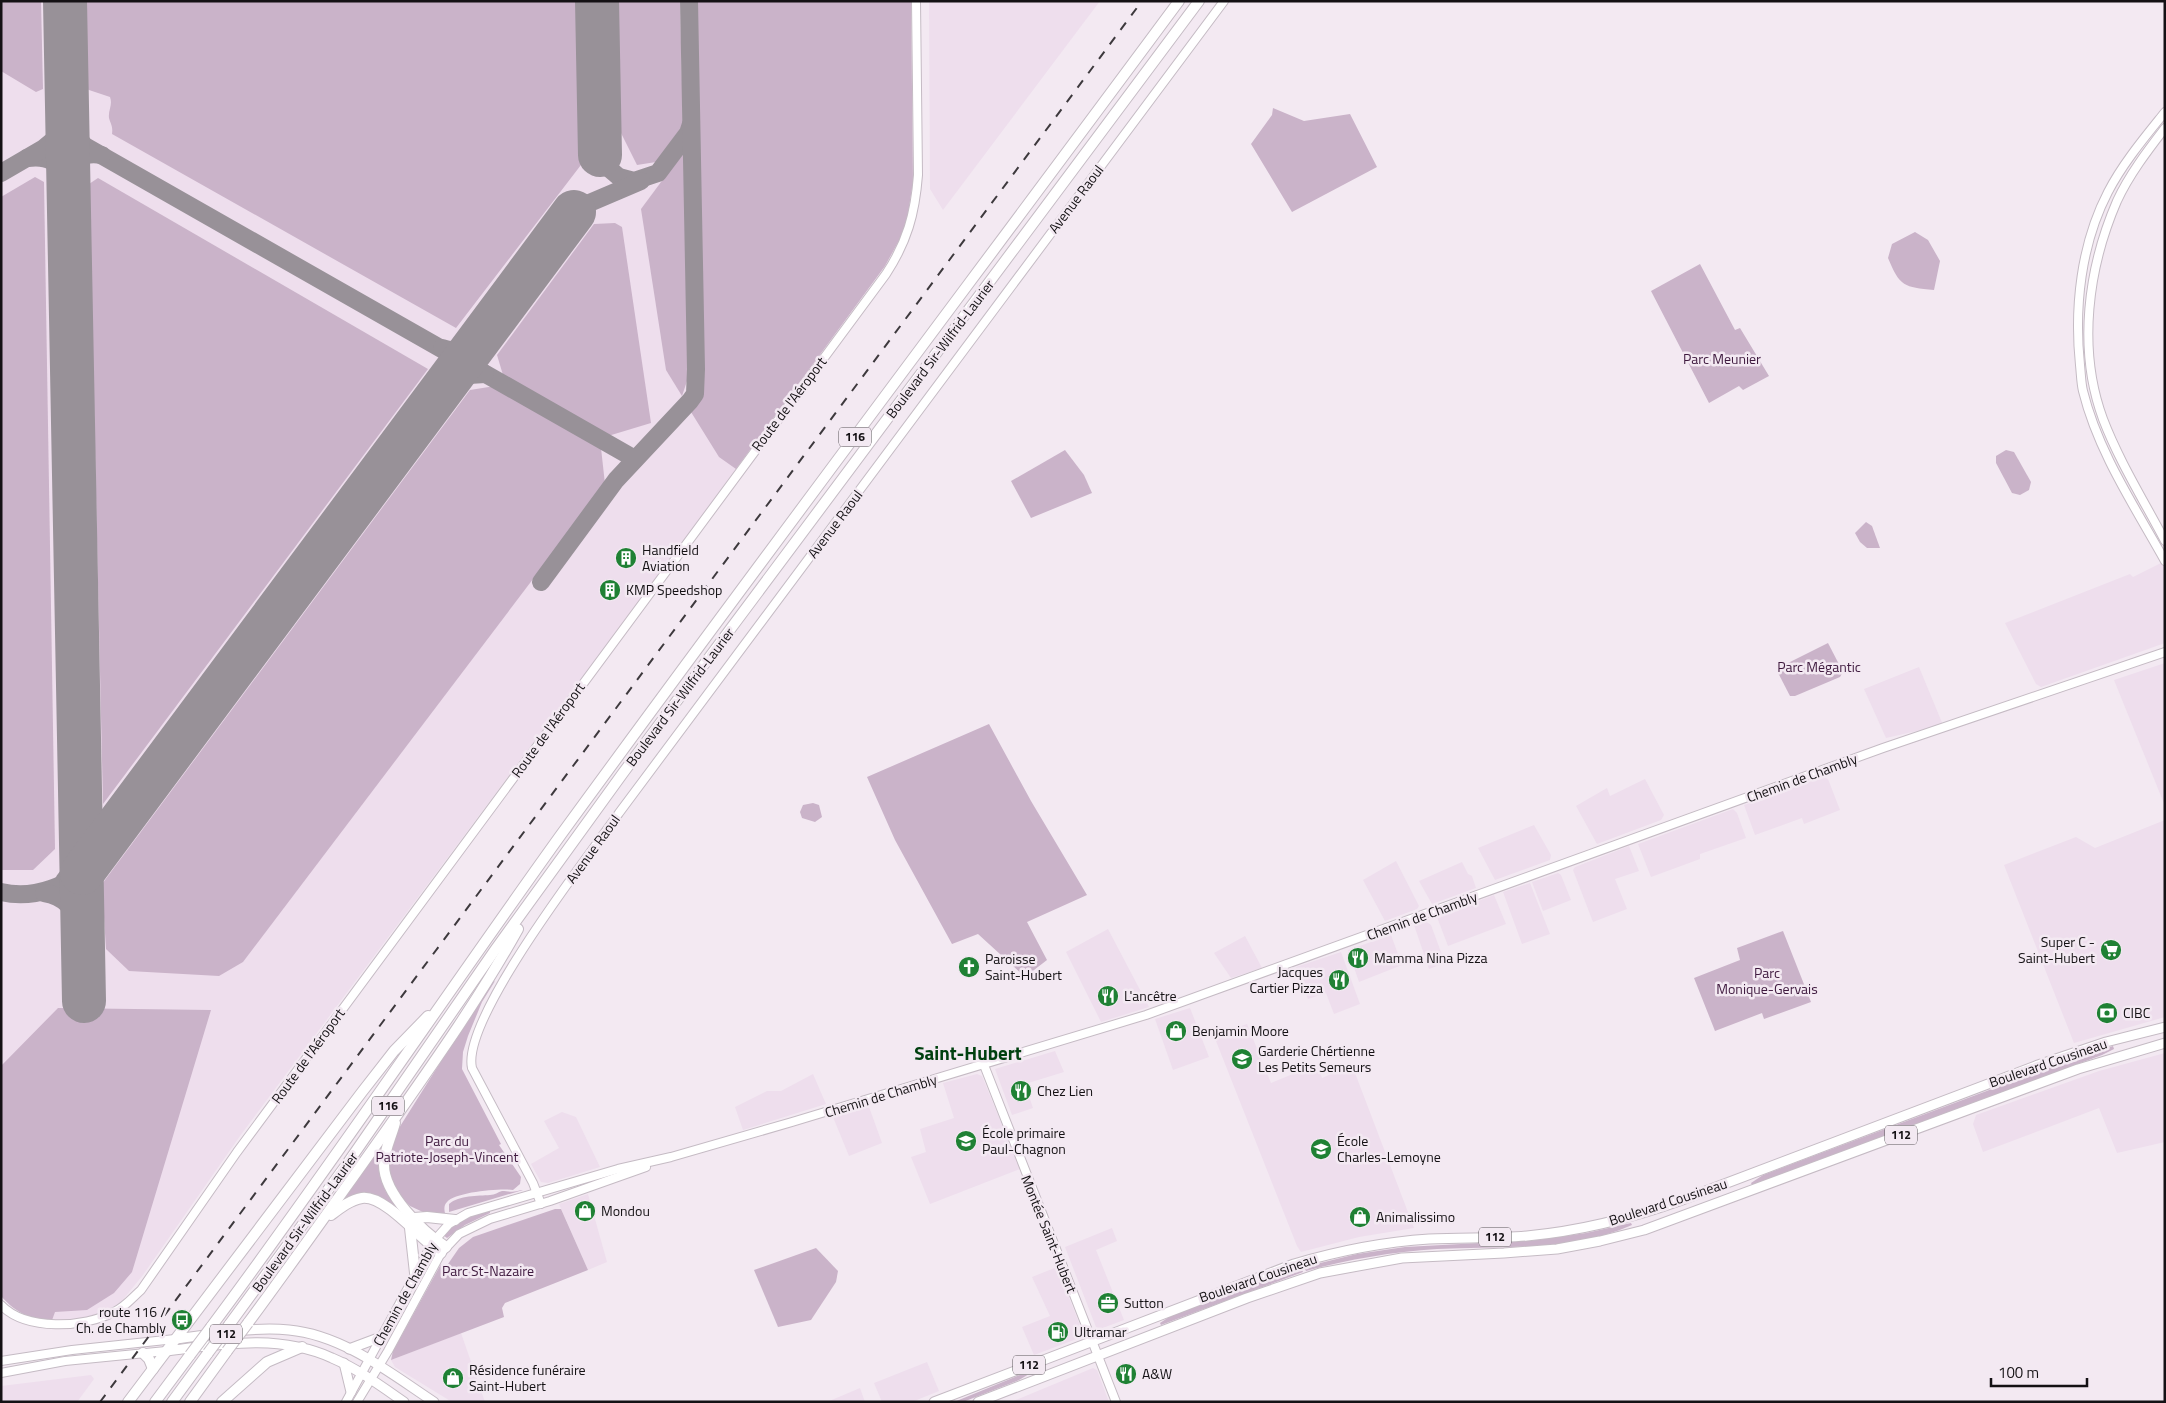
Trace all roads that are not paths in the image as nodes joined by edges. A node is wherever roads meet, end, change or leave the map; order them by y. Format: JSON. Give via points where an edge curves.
{"nodes":[{"id":1,"x":916,"y":1,"type":"edge"},
{"id":2,"x":1179,"y":1,"type":"edge"},
{"id":3,"x":1199,"y":1,"type":"edge"},
{"id":4,"x":1224,"y":1,"type":"edge"},
{"id":5,"x":2165,"y":112,"type":"edge"},
{"id":6,"x":2165,"y":128,"type":"edge"},
{"id":7,"x":2165,"y":540,"type":"edge"},
{"id":8,"x":2165,"y":561,"type":"edge"},
{"id":9,"x":2165,"y":652,"type":"edge"},
{"id":10,"x":543,"y":884,"type":"junction"},
{"id":11,"x":449,"y":994,"type":"junction"},
{"id":12,"x":2165,"y":1027,"type":"edge"},
{"id":13,"x":2165,"y":1043,"type":"edge"},
{"id":14,"x":984,"y":1065,"type":"junction"},
{"id":15,"x":398,"y":1114,"type":"junction"},
{"id":16,"x":671,"y":1156,"type":"junction"},
{"id":17,"x":537,"y":1192,"type":"junction"},
{"id":18,"x":541,"y":1204,"type":"junction"},
{"id":19,"x":414,"y":1218,"type":"junction"},
{"id":20,"x":324,"y":1220,"type":"junction"},
{"id":21,"x":455,"y":1220,"type":"junction"},
{"id":22,"x":410,"y":1228,"type":"junction"},
{"id":23,"x":433,"y":1242,"type":"junction"},
{"id":24,"x":443,"y":1250,"type":"junction"},
{"id":25,"x":415,"y":1274,"type":"junction"},
{"id":26,"x":1,"y":1305,"type":"edge"},
{"id":27,"x":381,"y":1337,"type":"junction"},
{"id":28,"x":175,"y":1339,"type":"junction"},
{"id":29,"x":1092,"y":1340,"type":"junction"},
{"id":30,"x":302,"y":1347,"type":"junction"},
{"id":31,"x":349,"y":1349,"type":"junction"},
{"id":32,"x":166,"y":1351,"type":"junction"},
{"id":33,"x":143,"y":1353,"type":"junction"},
{"id":34,"x":1098,"y":1356,"type":"junction"},
{"id":35,"x":368,"y":1360,"type":"junction"},
{"id":36,"x":1,"y":1361,"type":"edge"},
{"id":37,"x":344,"y":1363,"type":"junction"},
{"id":38,"x":379,"y":1366,"type":"junction"},
{"id":39,"x":153,"y":1369,"type":"junction"},
{"id":40,"x":1,"y":1373,"type":"edge"},
{"id":41,"x":361,"y":1374,"type":"junction"},
{"id":42,"x":370,"y":1379,"type":"junction"},
{"id":43,"x":351,"y":1392,"type":"junction"},
{"id":44,"x":128,"y":1402,"type":"edge"},
{"id":45,"x":155,"y":1402,"type":"edge"},
{"id":46,"x":172,"y":1402,"type":"edge"},
{"id":47,"x":190,"y":1402,"type":"edge"},
{"id":48,"x":222,"y":1402,"type":"edge"},
{"id":49,"x":346,"y":1402,"type":"edge"},
{"id":50,"x":357,"y":1402,"type":"edge"},
{"id":51,"x":404,"y":1402,"type":"edge"},
{"id":52,"x":434,"y":1402,"type":"edge"},
{"id":53,"x":934,"y":1402,"type":"edge"},
{"id":54,"x":978,"y":1402,"type":"edge"},
{"id":55,"x":1116,"y":1402,"type":"edge"}],
"edges":[{"from":1,"to":26,"type":"street","name":"Route de l'Aéroport","via":[[916,200],[904,243],[886,274],[236,1152],[141,1290],[113,1313],[76,1323],[30,1322]]},
{"from":2,"to":11,"type":"highway","name":"Boulevard Sir-Wilfrid-Laurier","number":"116","via":[[713,628]]},
{"from":3,"to":10,"type":"highway","name":"Boulevard Sir-Wilfrid-Laurier","number":"116"},
{"from":4,"to":17,"type":"street","name":"Avenue Raoul","via":[[553,904],[484,1015],[470,1060],[474,1075]]},
{"from":5,"to":8,"type":"street","via":[[2125,165],[2100,211],[2088,244],[2081,280],[2078,330],[2082,390],[2092,417],[2117,474]]},
{"from":6,"to":7,"type":"street","via":[[2134,171],[2109,223],[2096,266],[2088,347],[2094,390],[2104,420]]},
{"from":9,"to":14,"type":"street","name":"Chemin de Chambly","via":[[1884,748],[1146,1016]]},
{"from":10,"to":15,"type":"highway","via":[[488,983]]},
{"from":10,"to":46,"type":"highway","name":"Boulevard Sir-Wilfrid-Laurier","number":"116","bridge":true,"via":[[371,1130]]},
{"from":11,"to":28,"type":"highway","via":[[394,1051]]},
{"from":11,"to":45,"type":"highway","name":"Boulevard Sir-Wilfrid-Laurier","number":"116","bridge":true,"via":[[330,1164]]},
{"from":12,"to":29,"type":"main road","name":"Boulevard Cousineau","number":"112","via":[[2106,1042],[2038,1066],[1638,1214],[1551,1233],[1410,1241],[1333,1253],[1278,1269]]},
{"from":13,"to":34,"type":"main road","name":"Boulevard Cousineau","number":"112","via":[[2078,1069],[1644,1230],[1556,1248],[1513,1253],[1418,1256],[1338,1269],[1283,1284]]},
{"from":14,"to":16,"type":"street","name":"Chemin de Chambly"},
{"from":14,"to":29,"type":"street","name":"Montée Saint-Hubert"},
{"from":15,"to":19,"type":"highway","via":[[386,1152],[385,1175],[392,1193]]},
{"from":15,"to":20,"type":"highway"},
{"from":16,"to":17,"type":"street","name":"Chemin de Chambly"},
{"from":16,"to":18,"type":"street","name":"Chemin de Chambly"},
{"from":17,"to":18,"type":"street"},
{"from":17,"to":21,"type":"street","name":"Chemin de Chambly"},
{"from":18,"to":24,"type":"street","name":"Chemin de Chambly","via":[[475,1225],[459,1234]]},
{"from":19,"to":21,"type":"highway","via":[[427,1216]]},
{"from":19,"to":23,"type":"highway"},
{"from":20,"to":22,"type":"highway","via":[[347,1203],[370,1198],[385,1205]]},
{"from":20,"to":47,"type":"highway","bridge":true},
{"from":21,"to":23,"type":"street","name":"Chemin de Chambly"},
{"from":22,"to":23,"type":"highway"},
{"from":22,"to":25,"type":"highway"},
{"from":23,"to":24,"type":"highway"},
{"from":23,"to":25,"type":"street","name":"Chemin de Chambly"},
{"from":24,"to":38,"type":"street","name":"Chemin de Chambly"},
{"from":25,"to":27,"type":"street","name":"Chemin de Chambly"},
{"from":27,"to":31,"type":"main road"},
{"from":27,"to":35,"type":"street","name":"Chemin de Chambly"},
{"from":28,"to":31,"type":"main road","name":"Chemin de Chambly","number":"112","via":[[280,1329],[314,1335]]},
{"from":28,"to":32,"type":"highway"},
{"from":28,"to":36,"type":"street","name":"Chemin de Chambly"},
{"from":29,"to":34,"type":"street","name":"Montée Saint-Hubert"},
{"from":29,"to":53,"type":"main road","name":"Boulevard Cousineau","number":"112"},
{"from":30,"to":32,"type":"main road","via":[[263,1342]]},
{"from":30,"to":37,"type":"main road"},
{"from":30,"to":48,"type":"highway","via":[[267,1362]]},
{"from":31,"to":35,"type":"main road","name":"Chemin de Chambly","number":"112"},
{"from":32,"to":33,"type":"street"},
{"from":32,"to":39,"type":"highway"},
{"from":33,"to":39,"type":"highway"},
{"from":33,"to":40,"type":"street","via":[[65,1361]]},
{"from":34,"to":54,"type":"main road","name":"Boulevard Cousineau","number":"112"},
{"from":34,"to":55,"type":"street","name":"Montée Saint-Hubert"},
{"from":35,"to":38,"type":"main road","name":"Chemin de Chambly","number":"112"},
{"from":35,"to":41,"type":"street"},
{"from":37,"to":41,"type":"main road"},
{"from":37,"to":43,"type":"main road"},
{"from":38,"to":42,"type":"street"},
{"from":38,"to":52,"type":"main road","number":"112"},
{"from":39,"to":44,"type":"highway"},
{"from":41,"to":42,"type":"main road"},
{"from":41,"to":43,"type":"street"},
{"from":42,"to":50,"type":"street"},
{"from":42,"to":51,"type":"main road"},
{"from":43,"to":49,"type":"street"}]}
